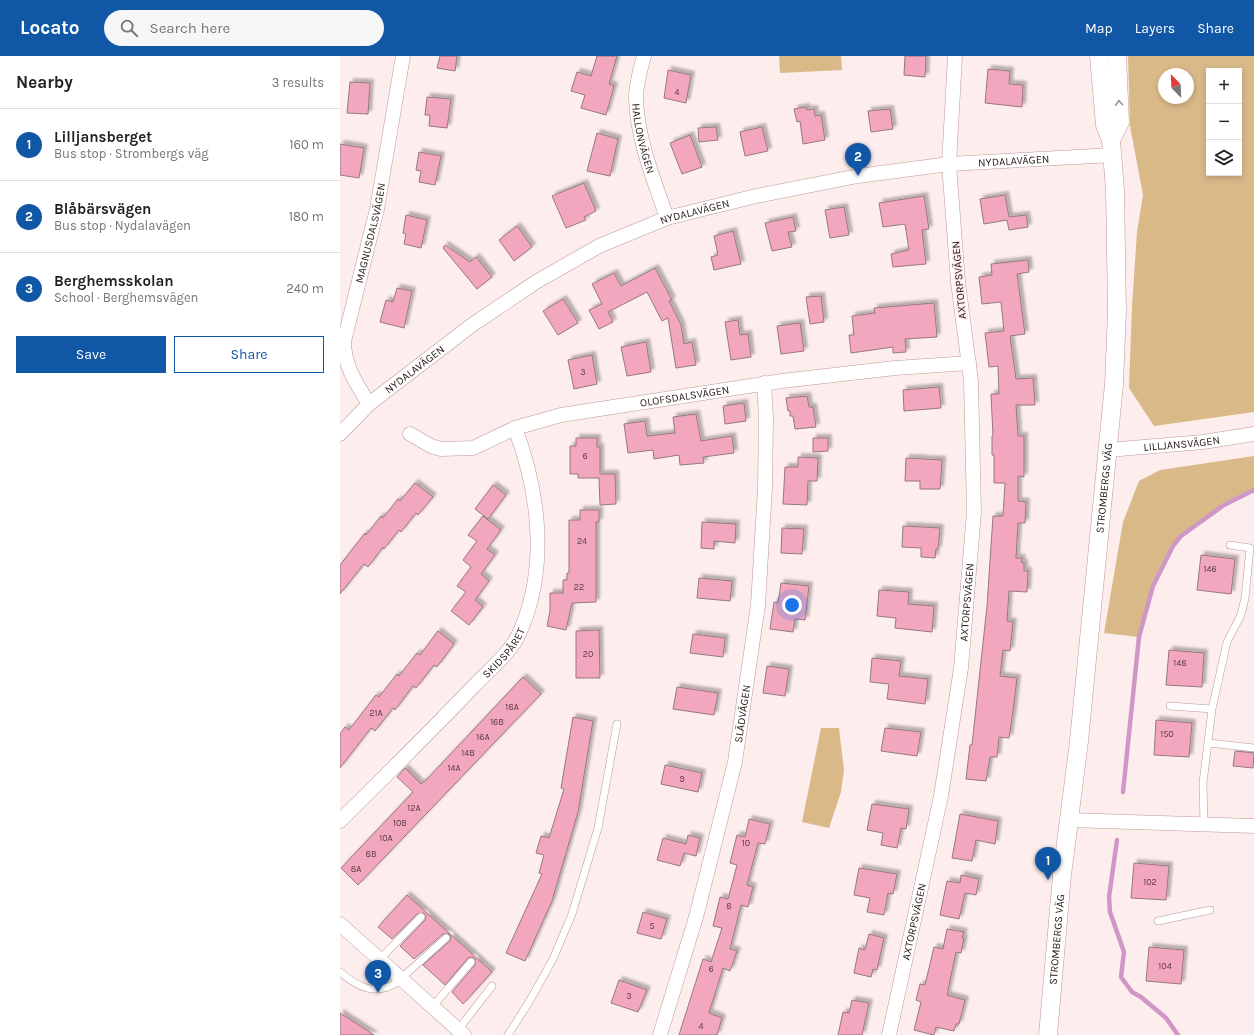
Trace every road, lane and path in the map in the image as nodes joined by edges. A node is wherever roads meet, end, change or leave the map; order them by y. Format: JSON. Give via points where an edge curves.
{"nodes":[{"id":1,"x":403,"y":56,"type":"edge"},
{"id":2,"x":644,"y":56,"type":"edge"},
{"id":3,"x":955,"y":56,"type":"edge"},
{"id":4,"x":1099,"y":56,"type":"edge"},
{"id":5,"x":1117,"y":56,"type":"edge"},
{"id":6,"x":1112,"y":148,"type":"junction"},
{"id":7,"x":949,"y":164,"type":"junction"},
{"id":8,"x":667,"y":218,"type":"junction"},
{"id":9,"x":969,"y":362,"type":"junction"},
{"id":10,"x":764,"y":384,"type":"junction"},
{"id":11,"x":369,"y":404,"type":"junction"},
{"id":12,"x":516,"y":428,"type":"junction"},
{"id":13,"x":340,"y":434,"type":"edge"},
{"id":14,"x":410,"y":434,"type":"dead end"},
{"id":15,"x":1254,"y":434,"type":"edge"},
{"id":16,"x":1108,"y":450,"type":"junction"},
{"id":17,"x":1230,"y":545,"type":"dead end"},
{"id":18,"x":1170,"y":706,"type":"dead end"},
{"id":19,"x":1212,"y":709,"type":"junction"},
{"id":20,"x":617,"y":724,"type":"dead end"},
{"id":21,"x":1209,"y":743,"type":"junction"},
{"id":22,"x":1254,"y":748,"type":"edge"},
{"id":23,"x":1069,"y":820,"type":"junction"},
{"id":24,"x":340,"y":822,"type":"edge"},
{"id":25,"x":1204,"y":825,"type":"junction"},
{"id":26,"x":1254,"y":826,"type":"edge"},
{"id":27,"x":1210,"y":910,"type":"dead end"},
{"id":28,"x":420,"y":918,"type":"dead end"},
{"id":29,"x":1158,"y":921,"type":"dead end"},
{"id":30,"x":340,"y":924,"type":"edge"},
{"id":31,"x":446,"y":938,"type":"dead end"},
{"id":32,"x":379,"y":960,"type":"junction"},
{"id":33,"x":471,"y":962,"type":"dead end"},
{"id":34,"x":340,"y":972,"type":"edge"},
{"id":35,"x":400,"y":979,"type":"junction"},
{"id":36,"x":492,"y":986,"type":"dead end"},
{"id":37,"x":432,"y":1007,"type":"junction"},
{"id":38,"x":461,"y":1033,"type":"edge"},
{"id":39,"x":508,"y":1035,"type":"edge"},
{"id":40,"x":660,"y":1035,"type":"edge"},
{"id":41,"x":889,"y":1035,"type":"edge"},
{"id":42,"x":1048,"y":1035,"type":"edge"}],
"edges":[{"from":1,"to":11,"type":"street","name":"MAGNUSDALSVÄGEN","via":[[377,209],[344,341],[344,353],[350,373]]},
{"from":2,"to":8,"type":"street","name":"HALLONVÄGEN","via":[[636,99],[648,162]]},
{"from":3,"to":7,"type":"street","name":"AXTORPSVÄGEN"},
{"from":4,"to":6,"type":"street","via":[[1105,125]]},
{"from":6,"to":5,"type":"street","one_way":true,"via":[[1120,122]]},
{"from":6,"to":7,"type":"street","name":"NYDALAVÄGEN"},
{"from":6,"to":16,"type":"street","name":"STROMBERGS VÄG","via":[[1117,311]]},
{"from":7,"to":8,"type":"street","name":"NYDALAVÄGEN","via":[[834,180]]},
{"from":7,"to":9,"type":"street","name":"AXTORPSVÄGEN","via":[[958,282]]},
{"from":8,"to":11,"type":"street","name":"NYDALAVÄGEN","via":[[599,246],[536,282],[472,325]]},
{"from":9,"to":10,"type":"street","name":"OLOFSDALSVÄGEN"},
{"from":9,"to":41,"type":"street","name":"AXTORPSVÄGEN","via":[[974,424],[974,512],[961,668],[941,796]]},
{"from":10,"to":12,"type":"street","name":"OLOFSDALSVÄGEN","via":[[561,415]]},
{"from":10,"to":40,"type":"street","name":"SLÄDVÄGEN","via":[[765,488],[758,604],[735,762],[696,917]]},
{"from":11,"to":13,"type":"street","name":"NYDALAVÄGEN"},
{"from":12,"to":14,"type":"street","name":"OLOFSDALSVÄGEN","via":[[473,448],[462,449],[440,449]]},
{"from":12,"to":24,"type":"street","name":"SKIDSPÅRET","via":[[532,485],[538,544],[534,582],[516,640],[455,706]]},
{"from":15,"to":16,"type":"street","name":"LILLJANSVÄGEN","via":[[1203,442]]},
{"from":16,"to":23,"type":"street","name":"STROMBERGS VÄG"},
{"from":17,"to":19,"type":"lane","via":[[1250,548],[1245,598],[1227,642]]},
{"from":18,"to":19,"type":"lane"},
{"from":19,"to":21,"type":"lane"},
{"from":20,"to":39,"type":"lane","via":[[598,828],[572,914],[553,959]]},
{"from":21,"to":22,"type":"lane"},
{"from":21,"to":25,"type":"lane","via":[[1203,783]]},
{"from":23,"to":25,"type":"street"},
{"from":23,"to":42,"type":"street","name":"STROMBERGS VÄG"},
{"from":25,"to":26,"type":"street"},
{"from":27,"to":29,"type":"lane"},
{"from":28,"to":32,"type":"lane"},
{"from":30,"to":32,"type":"street"},
{"from":31,"to":35,"type":"lane"},
{"from":32,"to":35,"type":"street"},
{"from":33,"to":37,"type":"lane"},
{"from":34,"to":35,"type":"lane","via":[[350,980],[374,990],[387,988]]},
{"from":35,"to":37,"type":"street"},
{"from":36,"to":38,"type":"lane"},
{"from":37,"to":38,"type":"street"}]}
